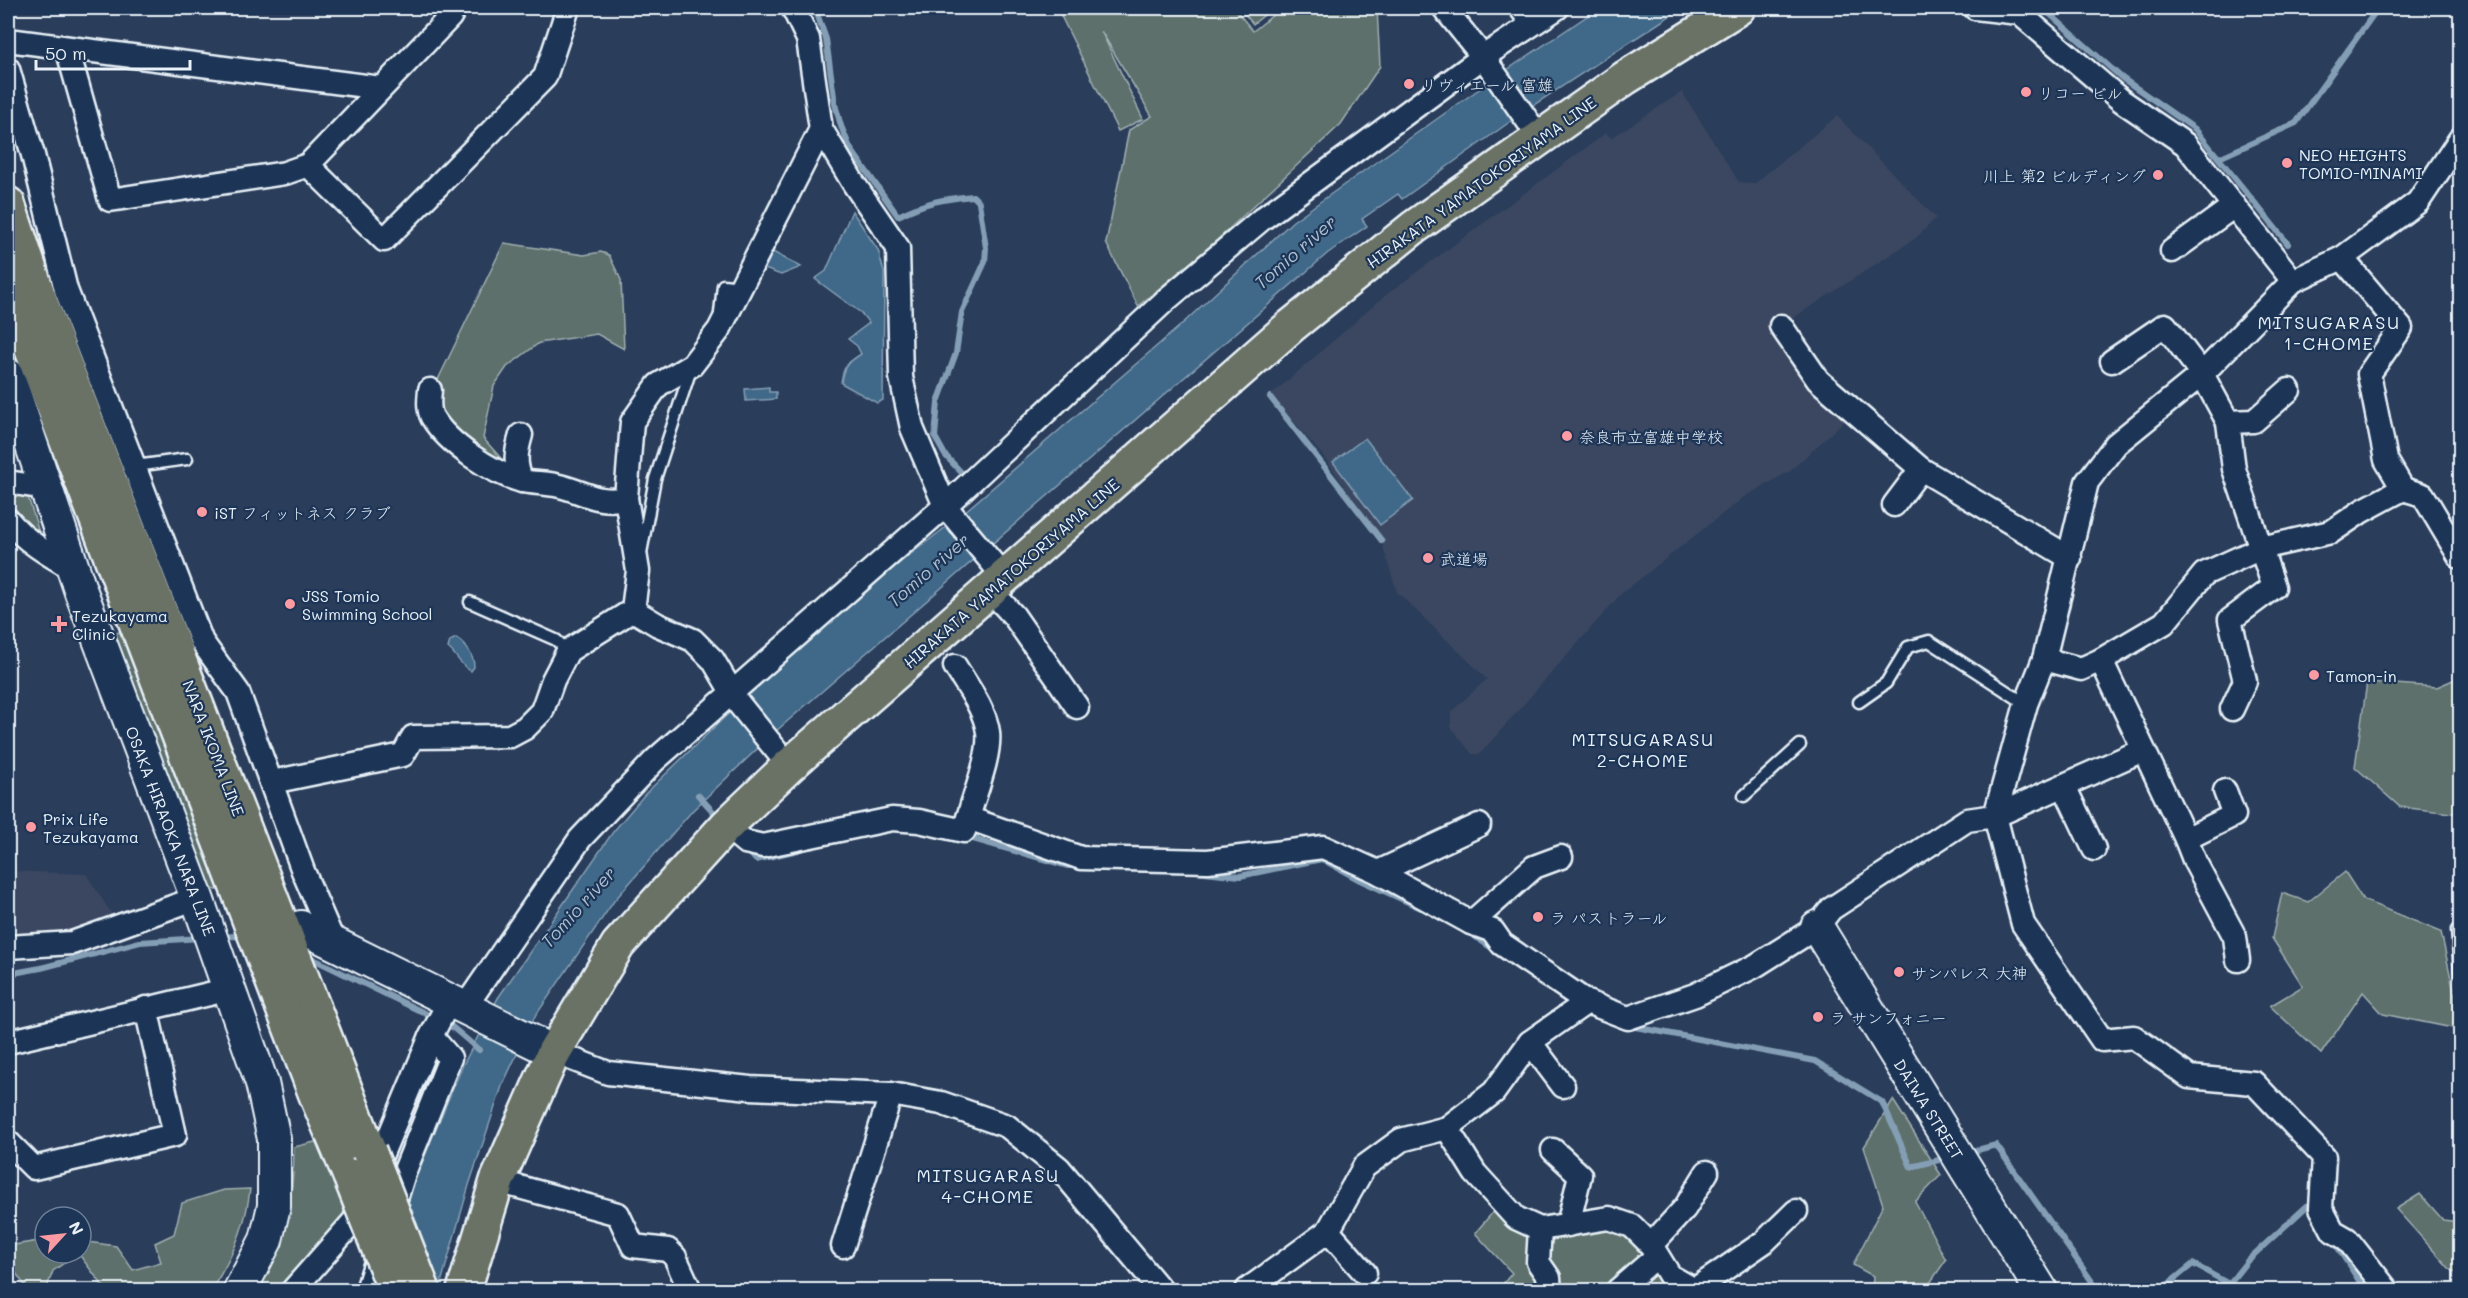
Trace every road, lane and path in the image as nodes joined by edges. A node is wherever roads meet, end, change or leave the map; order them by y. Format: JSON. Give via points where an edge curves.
{"nodes":[{"id":1,"x":455,"y":8,"type":"edge"},
{"id":2,"x":568,"y":8,"type":"edge"},
{"id":3,"x":793,"y":8,"type":"edge"},
{"id":4,"x":1444,"y":8,"type":"edge"},
{"id":5,"x":1513,"y":8,"type":"edge"},
{"id":6,"x":1557,"y":8,"type":"edge"},
{"id":7,"x":1738,"y":8,"type":"edge"},
{"id":8,"x":1976,"y":8,"type":"edge"},
{"id":9,"x":1528,"y":27,"type":"junction"},
{"id":10,"x":8,"y":40,"type":"edge"},
{"id":11,"x":67,"y":48,"type":"junction"},
{"id":12,"x":1483,"y":57,"type":"junction"},
{"id":13,"x":8,"y":69,"type":"edge"},
{"id":14,"x":381,"y":88,"type":"junction"},
{"id":15,"x":1534,"y":128,"type":"junction"},
{"id":16,"x":821,"y":129,"type":"junction"},
{"id":17,"x":2460,"y":139,"type":"edge"},
{"id":18,"x":308,"y":165,"type":"junction"},
{"id":19,"x":2454,"y":166,"type":"edge"},
{"id":20,"x":8,"y":204,"type":"edge"},
{"id":21,"x":2234,"y":206,"type":"junction"},
{"id":22,"x":2172,"y":251,"type":"dead end"},
{"id":23,"x":2342,"y":258,"type":"junction"},
{"id":24,"x":2293,"y":281,"type":"junction"},
{"id":25,"x":8,"y":287,"type":"edge"},
{"id":26,"x":1781,"y":326,"type":"dead end"},
{"id":27,"x":694,"y":354,"type":"junction"},
{"id":28,"x":2112,"y":361,"type":"dead end"},
{"id":29,"x":2202,"y":374,"type":"junction"},
{"id":30,"x":8,"y":375,"type":"edge"},
{"id":31,"x":430,"y":390,"type":"dead end"},
{"id":32,"x":2289,"y":390,"type":"dead end"},
{"id":33,"x":2228,"y":422,"type":"junction"},
{"id":34,"x":521,"y":435,"type":"dead end"},
{"id":35,"x":187,"y":459,"type":"dead end"},
{"id":36,"x":135,"y":466,"type":"junction"},
{"id":37,"x":1921,"y":469,"type":"junction"},
{"id":38,"x":522,"y":481,"type":"junction"},
{"id":39,"x":8,"y":482,"type":"edge"},
{"id":40,"x":45,"y":488,"type":"junction"},
{"id":41,"x":2403,"y":489,"type":"junction"},
{"id":42,"x":626,"y":498,"type":"junction"},
{"id":43,"x":1894,"y":505,"type":"dead end"},
{"id":44,"x":950,"y":513,"type":"junction"},
{"id":45,"x":8,"y":520,"type":"edge"},
{"id":46,"x":2261,"y":548,"type":"junction"},
{"id":47,"x":2460,"y":557,"type":"edge"},
{"id":48,"x":2070,"y":558,"type":"junction"},
{"id":49,"x":72,"y":568,"type":"junction"},
{"id":50,"x":638,"y":571,"type":"junction"},
{"id":51,"x":994,"y":576,"type":"junction"},
{"id":52,"x":470,"y":602,"type":"dead end"},
{"id":53,"x":633,"y":610,"type":"junction"},
{"id":54,"x":568,"y":651,"type":"junction"},
{"id":55,"x":2044,"y":659,"type":"junction"},
{"id":56,"x":2101,"y":660,"type":"junction"},
{"id":57,"x":955,"y":666,"type":"dead end"},
{"id":58,"x":735,"y":698,"type":"junction"},
{"id":59,"x":1859,"y":702,"type":"dead end"},
{"id":60,"x":2026,"y":704,"type":"junction"},
{"id":61,"x":1077,"y":707,"type":"dead end"},
{"id":62,"x":2232,"y":709,"type":"dead end"},
{"id":63,"x":1800,"y":745,"type":"dead end"},
{"id":64,"x":2143,"y":750,"type":"junction"},
{"id":65,"x":789,"y":766,"type":"junction"},
{"id":66,"x":272,"y":782,"type":"junction"},
{"id":67,"x":2064,"y":786,"type":"junction"},
{"id":68,"x":2225,"y":791,"type":"dead end"},
{"id":69,"x":1744,"y":796,"type":"dead end"},
{"id":70,"x":1995,"y":816,"type":"junction"},
{"id":71,"x":968,"y":818,"type":"junction"},
{"id":72,"x":1480,"y":825,"type":"dead end"},
{"id":73,"x":726,"y":826,"type":"junction"},
{"id":74,"x":2186,"y":839,"type":"junction"},
{"id":75,"x":2094,"y":849,"type":"dead end"},
{"id":76,"x":1561,"y":857,"type":"dead end"},
{"id":77,"x":1378,"y":872,"type":"junction"},
{"id":78,"x":197,"y":898,"type":"junction"},
{"id":79,"x":232,"y":905,"type":"dead end"},
{"id":80,"x":1471,"y":923,"type":"junction"},
{"id":81,"x":301,"y":927,"type":"dead end"},
{"id":82,"x":1817,"y":927,"type":"junction"},
{"id":83,"x":2457,"y":930,"type":"dead end"},
{"id":84,"x":334,"y":944,"type":"junction"},
{"id":85,"x":8,"y":947,"type":"edge"},
{"id":86,"x":2238,"y":960,"type":"dead end"},
{"id":87,"x":2460,"y":972,"type":"edge"},
{"id":88,"x":230,"y":989,"type":"junction"},
{"id":89,"x":1587,"y":1002,"type":"junction"},
{"id":90,"x":146,"y":1008,"type":"junction"},
{"id":91,"x":467,"y":1008,"type":"junction"},
{"id":92,"x":430,"y":1036,"type":"junction"},
{"id":93,"x":8,"y":1042,"type":"edge"},
{"id":94,"x":1530,"y":1042,"type":"junction"},
{"id":95,"x":540,"y":1045,"type":"junction"},
{"id":96,"x":1563,"y":1086,"type":"dead end"},
{"id":97,"x":891,"y":1094,"type":"junction"},
{"id":98,"x":1447,"y":1128,"type":"junction"},
{"id":99,"x":8,"y":1142,"type":"edge"},
{"id":100,"x":1553,"y":1150,"type":"dead end"},
{"id":101,"x":1707,"y":1172,"type":"dead end"},
{"id":102,"x":497,"y":1181,"type":"junction"},
{"id":103,"x":1796,"y":1211,"type":"dead end"},
{"id":104,"x":1568,"y":1225,"type":"junction"},
{"id":105,"x":1540,"y":1229,"type":"junction"},
{"id":106,"x":1328,"y":1231,"type":"junction"},
{"id":107,"x":843,"y":1246,"type":"dead end"},
{"id":108,"x":1654,"y":1251,"type":"junction"},
{"id":109,"x":1365,"y":1273,"type":"dead end"},
{"id":110,"x":240,"y":1290,"type":"edge"},
{"id":111,"x":293,"y":1290,"type":"edge"},
{"id":112,"x":367,"y":1290,"type":"edge"},
{"id":113,"x":395,"y":1290,"type":"edge"},
{"id":114,"x":423,"y":1290,"type":"edge"},
{"id":115,"x":464,"y":1290,"type":"edge"},
{"id":116,"x":690,"y":1290,"type":"edge"},
{"id":117,"x":1161,"y":1290,"type":"edge"},
{"id":118,"x":1247,"y":1290,"type":"edge"},
{"id":119,"x":1550,"y":1290,"type":"edge"},
{"id":120,"x":1618,"y":1290,"type":"edge"},
{"id":121,"x":1694,"y":1290,"type":"edge"},
{"id":122,"x":2042,"y":1290,"type":"edge"},
{"id":123,"x":2387,"y":1290,"type":"edge"}],
"edges":[{"from":1,"to":14,"type":"street"},
{"from":2,"to":18,"type":"street","via":[[545,77],[384,240]]},
{"from":3,"to":16,"type":"street","via":[[808,39]]},
{"from":4,"to":12,"type":"street"},
{"from":5,"to":9,"type":"lane"},
{"from":6,"to":9,"type":"street"},
{"from":7,"to":15,"type":"main road","name":"HIRAKATA YAMATOKORIYAMA LINE","via":[[1625,78]]},
{"from":8,"to":21,"type":"street","via":[[2019,13],[2122,101],[2185,144]]},
{"from":9,"to":12,"type":"street"},
{"from":10,"to":11,"type":"street"},
{"from":11,"to":14,"type":"street"},
{"from":11,"to":18,"type":"street","via":[[110,200],[285,173]]},
{"from":12,"to":15,"type":"street"},
{"from":12,"to":44,"type":"street","via":[[1245,233],[1167,299]]},
{"from":13,"to":36,"type":"street","via":[[66,290]]},
{"from":14,"to":18,"type":"street"},
{"from":15,"to":51,"type":"main road","name":"HIRAKATA YAMATOKORIYAMA LINE"},
{"from":16,"to":27,"type":"street","via":[[719,330]]},
{"from":16,"to":44,"type":"street","via":[[898,248],[901,377],[912,428]]},
{"from":17,"to":19,"type":"street"},
{"from":19,"to":23,"type":"street","via":[[2418,202]]},
{"from":20,"to":114,"type":"main road","name":"NARA IKOMA LINE","bridge":true,"via":[[41,303]]},
{"from":21,"to":22,"type":"street"},
{"from":21,"to":24,"type":"street"},
{"from":23,"to":24,"type":"street"},
{"from":23,"to":41,"type":"street","via":[[2401,328],[2369,374],[2386,460]]},
{"from":24,"to":29,"type":"street"},
{"from":25,"to":113,"type":"main road","name":"NARA IKOMA LINE","bridge":true,"via":[[316,1095]]},
{"from":26,"to":37,"type":"street","via":[[1818,380]]},
{"from":27,"to":42,"type":"street","via":[[658,386],[633,422]]},
{"from":27,"to":50,"type":"lane","via":[[655,479]]},
{"from":28,"to":29,"type":"street","via":[[2165,325]]},
{"from":29,"to":33,"type":"street"},
{"from":29,"to":48,"type":"street","via":[[2116,444],[2087,482]]},
{"from":30,"to":40,"type":"main road","name":"OSAKA HIRAOKA NARA LINE"},
{"from":31,"to":38,"type":"street","via":[[431,416],[444,431],[495,470]]},
{"from":32,"to":33,"type":"street","via":[[2254,421]]},
{"from":33,"to":46,"type":"street","via":[[2234,469]]},
{"from":34,"to":38,"type":"street","via":[[516,456]]},
{"from":35,"to":36,"type":"lane"},
{"from":36,"to":66,"type":"street","via":[[202,642],[238,692]]},
{"from":37,"to":43,"type":"street"},
{"from":37,"to":48,"type":"street"},
{"from":38,"to":42,"type":"street","via":[[555,485],[609,502]]},
{"from":39,"to":40,"type":"street"},
{"from":40,"to":49,"type":"main road","name":"OSAKA HIRAOKA NARA LINE"},
{"from":41,"to":46,"type":"street","via":[[2331,532]]},
{"from":41,"to":47,"type":"street","via":[[2423,495]]},
{"from":42,"to":50,"type":"street"},
{"from":44,"to":51,"type":"street"},
{"from":44,"to":58,"type":"street"},
{"from":45,"to":49,"type":"street","via":[[45,552]]},
{"from":46,"to":56,"type":"street","via":[[2204,574],[2164,623]]},
{"from":46,"to":62,"type":"street","via":[[2274,587],[2230,620],[2245,681]]},
{"from":48,"to":55,"type":"street"},
{"from":49,"to":78,"type":"main road","name":"OSAKA HIRAOKA NARA LINE"},
{"from":50,"to":53,"type":"street"},
{"from":51,"to":61,"type":"street","via":[[1014,616]]},
{"from":51,"to":65,"type":"main road","name":"HIRAKATA YAMATOKORIYAMA LINE"},
{"from":52,"to":54,"type":"lane","via":[[556,640]]},
{"from":53,"to":54,"type":"street"},
{"from":53,"to":58,"type":"street","via":[[693,640],[713,660]]},
{"from":54,"to":66,"type":"street","via":[[542,711],[510,736],[413,737],[403,755]]},
{"from":55,"to":56,"type":"street","via":[[2080,669]]},
{"from":55,"to":60,"type":"street"},
{"from":56,"to":64,"type":"street"},
{"from":57,"to":71,"type":"street","via":[[977,703],[988,732],[987,752]]},
{"from":58,"to":65,"type":"street"},
{"from":58,"to":91,"type":"street","via":[[655,760],[580,839]]},
{"from":59,"to":60,"type":"lane","via":[[1886,683],[1908,647],[1929,641]]},
{"from":60,"to":70,"type":"street"},
{"from":63,"to":69,"type":"lane"},
{"from":64,"to":67,"type":"street"},
{"from":64,"to":74,"type":"street"},
{"from":65,"to":73,"type":"main road","name":"HIRAKATA YAMATOKORIYAMA LINE"},
{"from":66,"to":84,"type":"street","via":[[303,872]]},
{"from":67,"to":70,"type":"street"},
{"from":67,"to":75,"type":"street"},
{"from":68,"to":74,"type":"street","via":[[2234,815]]},
{"from":70,"to":82,"type":"street","via":[[1968,820],[1831,909]]},
{"from":70,"to":123,"type":"street","via":[[2023,924],[2102,1040],[2134,1037],[2189,1077],[2254,1083],[2324,1157],[2321,1208],[2333,1231],[2347,1239]]},
{"from":71,"to":73,"type":"street","via":[[964,831],[892,819],[763,846],[745,842]]},
{"from":71,"to":77,"type":"street","via":[[1081,858],[1208,861],[1323,847]]},
{"from":72,"to":77,"type":"street"},
{"from":73,"to":95,"type":"main road","name":"HIRAKATA YAMATOKORIYAMA LINE","via":[[618,945]]},
{"from":74,"to":86,"type":"street","via":[[2235,937]]},
{"from":76,"to":80,"type":"street","via":[[1534,867]]},
{"from":77,"to":80,"type":"street"},
{"from":78,"to":79,"type":"main road"},
{"from":78,"to":85,"type":"street","via":[[72,943]]},
{"from":78,"to":88,"type":"main road","name":"OSAKA HIRAOKA NARA LINE"},
{"from":80,"to":89,"type":"street","via":[[1492,931],[1502,944]]},
{"from":81,"to":84,"type":"main road"},
{"from":82,"to":89,"type":"street","via":[[1745,971],[1695,995],[1628,1018]]},
{"from":82,"to":122,"type":"main road","name":"DAIWA STREET"},
{"from":83,"to":87,"type":"lane"},
{"from":84,"to":91,"type":"main road"},
{"from":88,"to":90,"type":"street"},
{"from":88,"to":110,"type":"main road","name":"OSAKA HIRAOKA NARA LINE","via":[[262,1083],[274,1139],[274,1206],[266,1239]]},
{"from":89,"to":94,"type":"street"},
{"from":90,"to":93,"type":"street"},
{"from":90,"to":99,"type":"street","via":[[175,1136],[34,1168]]},
{"from":91,"to":92,"type":"street"},
{"from":91,"to":95,"type":"main road"},
{"from":92,"to":111,"type":"street","via":[[354,1221]]},
{"from":92,"to":112,"type":"street","via":[[450,1058],[404,1173]]},
{"from":94,"to":96,"type":"street"},
{"from":94,"to":98,"type":"street","via":[[1494,1092]]},
{"from":95,"to":97,"type":"street","via":[[608,1072],[750,1088]]},
{"from":95,"to":102,"type":"main road","name":"HIRAKATA YAMATOKORIYAMA LINE"},
{"from":97,"to":107,"type":"street"},
{"from":97,"to":117,"type":"street","via":[[941,1103],[1007,1126],[1059,1168]]},
{"from":98,"to":105,"type":"street","via":[[1475,1173],[1516,1218]]},
{"from":98,"to":106,"type":"street","via":[[1401,1140],[1364,1167]]},
{"from":100,"to":104,"type":"street","via":[[1580,1175]]},
{"from":101,"to":108,"type":"street"},
{"from":102,"to":115,"type":"main road","name":"HIRAKATA YAMATOKORIYAMA LINE"},
{"from":102,"to":116,"type":"street","via":[[618,1214],[633,1246],[668,1250],[675,1257]]},
{"from":103,"to":121,"type":"street","via":[[1764,1242]]},
{"from":104,"to":105,"type":"street"},
{"from":104,"to":108,"type":"street","via":[[1609,1218],[1632,1226]]},
{"from":105,"to":119,"type":"street","via":[[1538,1262],[1549,1278]]},
{"from":106,"to":109,"type":"street"},
{"from":106,"to":118,"type":"street"},
{"from":108,"to":120,"type":"street"},
{"from":108,"to":121,"type":"street","via":[[1670,1276]]}]}
